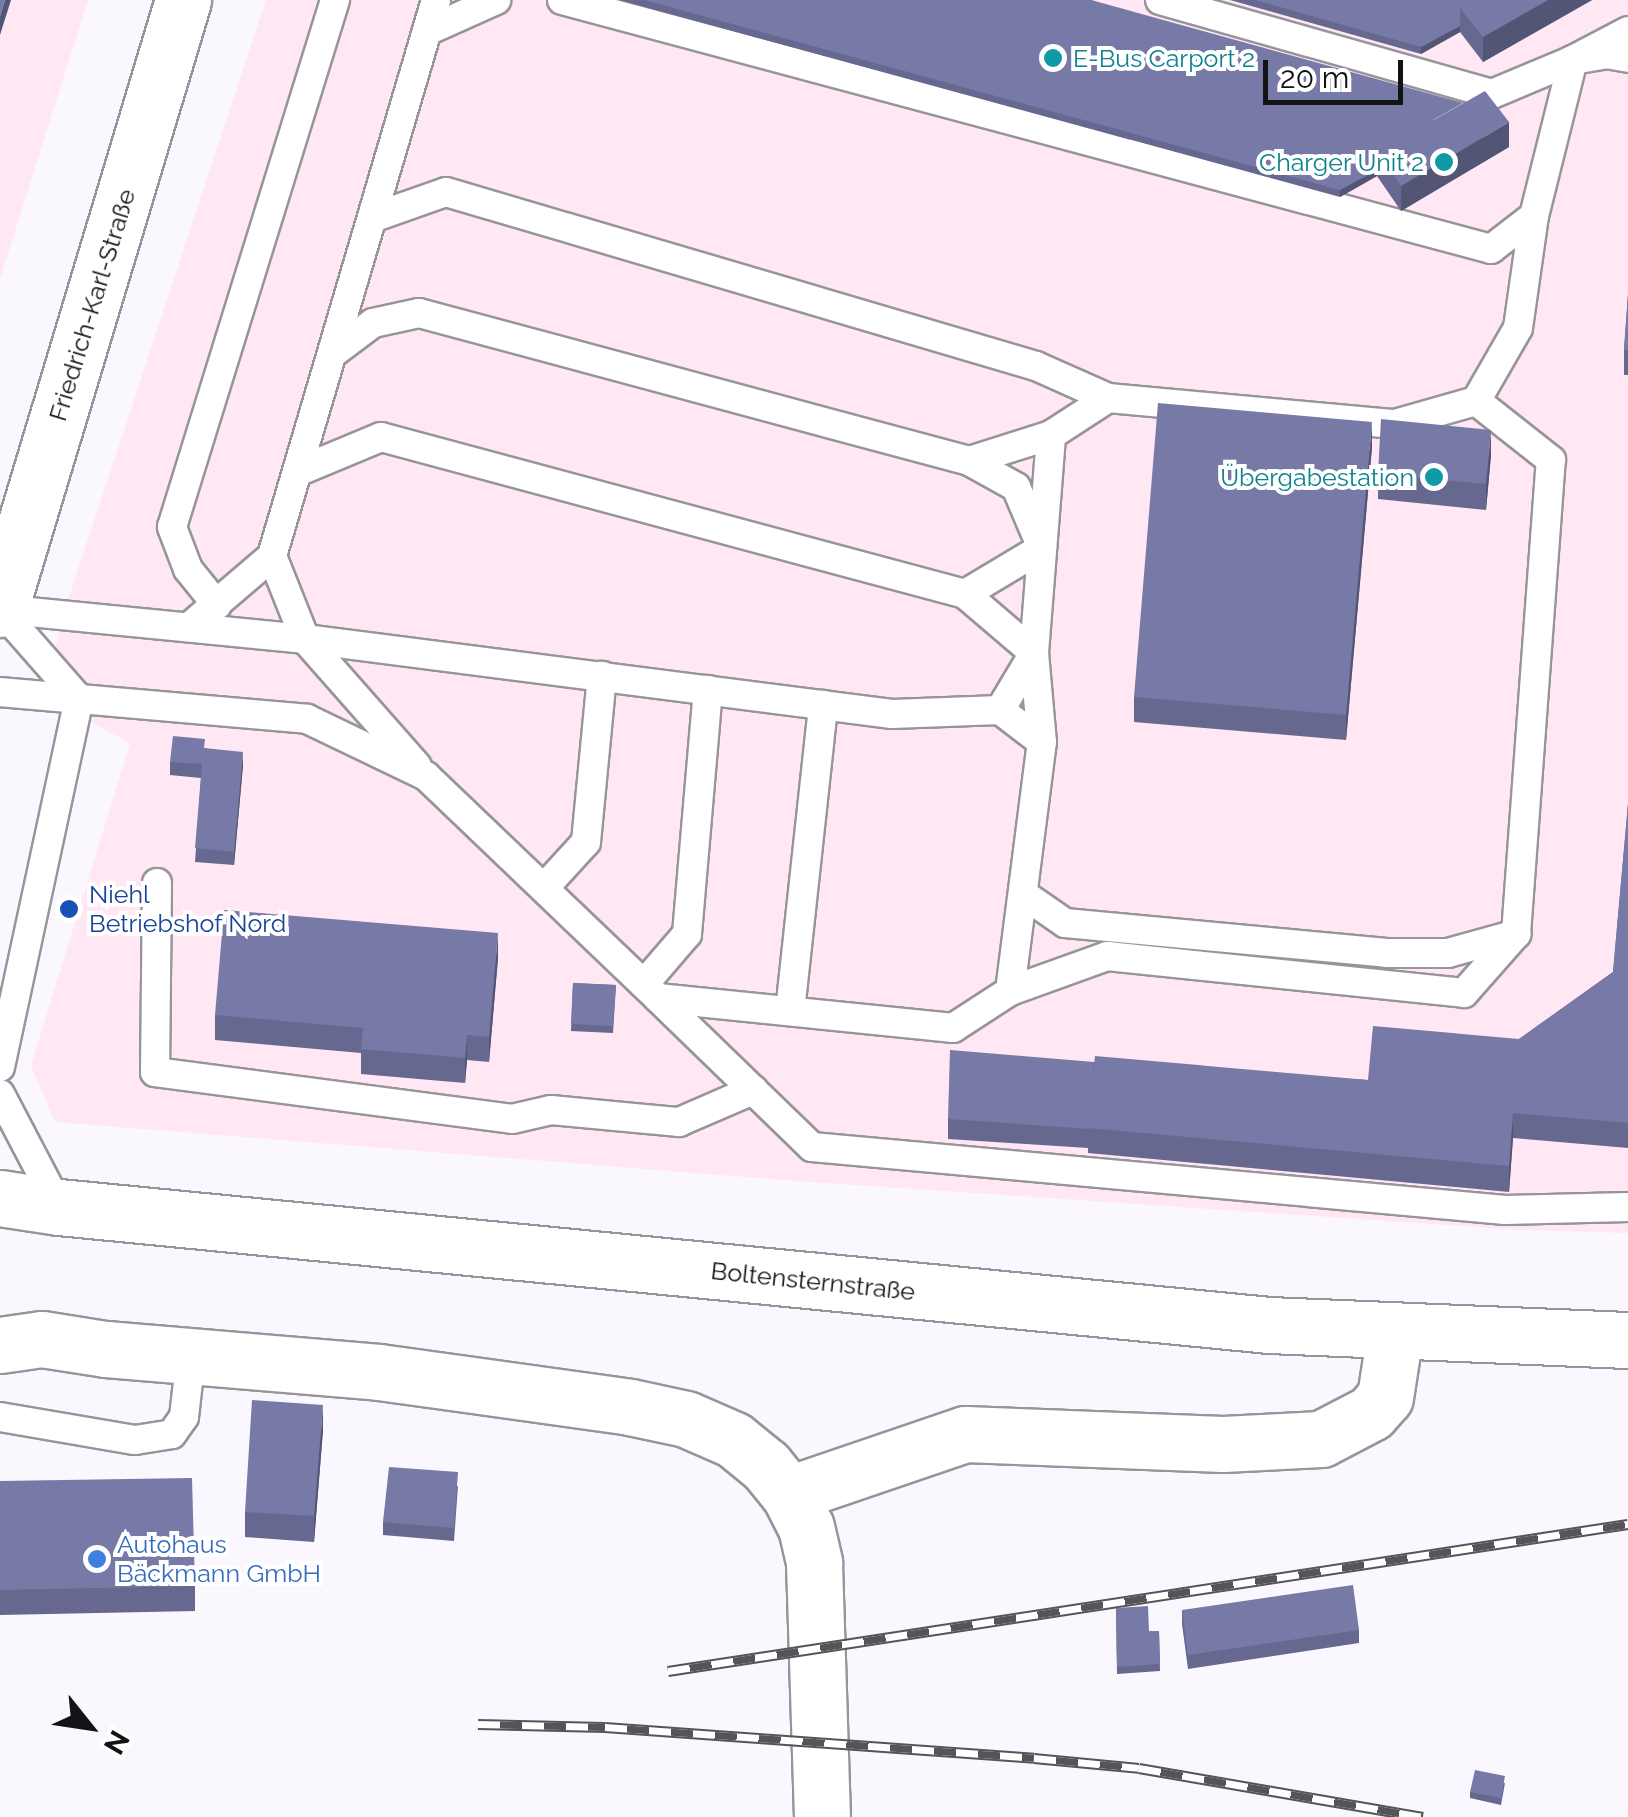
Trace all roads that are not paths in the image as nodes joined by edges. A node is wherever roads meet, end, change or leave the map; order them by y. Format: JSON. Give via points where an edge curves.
{"nodes":[{"id":1,"x":184,"y":0,"type":"edge"},
{"id":2,"x":334,"y":0,"type":"edge"},
{"id":3,"x":436,"y":0,"type":"edge"},
{"id":4,"x":496,"y":0,"type":"edge"},
{"id":5,"x":562,"y":0,"type":"edge"},
{"id":6,"x":1160,"y":0,"type":"edge"},
{"id":7,"x":1628,"y":31,"type":"edge"},
{"id":8,"x":427,"y":32,"type":"junction"},
{"id":9,"x":1628,"y":58,"type":"edge"},
{"id":10,"x":1573,"y":60,"type":"junction"},
{"id":11,"x":1534,"y":216,"type":"junction"},
{"id":12,"x":372,"y":218,"type":"junction"},
{"id":13,"x":332,"y":353,"type":"junction"},
{"id":14,"x":1108,"y":398,"type":"junction"},
{"id":15,"x":1476,"y":401,"type":"junction"},
{"id":16,"x":1051,"y":435,"type":"junction"},
{"id":17,"x":969,"y":461,"type":"junction"},
{"id":18,"x":297,"y":472,"type":"junction"},
{"id":19,"x":1042,"y":548,"type":"junction"},
{"id":20,"x":272,"y":556,"type":"junction"},
{"id":21,"x":965,"y":594,"type":"junction"},
{"id":22,"x":216,"y":605,"type":"junction"},
{"id":23,"x":0,"y":609,"type":"edge"},
{"id":24,"x":188,"y":627,"type":"junction"},
{"id":25,"x":304,"y":639,"type":"junction"},
{"id":26,"x":1034,"y":653,"type":"junction"},
{"id":27,"x":602,"y":676,"type":"junction"},
{"id":28,"x":708,"y":690,"type":"junction"},
{"id":29,"x":0,"y":692,"type":"edge"},
{"id":30,"x":79,"y":699,"type":"junction"},
{"id":31,"x":823,"y":704,"type":"junction"},
{"id":32,"x":1000,"y":710,"type":"junction"},
{"id":33,"x":1042,"y":742,"type":"junction"},
{"id":34,"x":426,"y":776,"type":"junction"},
{"id":35,"x":157,"y":884,"type":"dead end"},
{"id":36,"x":544,"y":888,"type":"junction"},
{"id":37,"x":1023,"y":894,"type":"junction"},
{"id":38,"x":1516,"y":934,"type":"junction"},
{"id":39,"x":651,"y":991,"type":"junction"},
{"id":40,"x":1010,"y":991,"type":"junction"},
{"id":41,"x":790,"y":1011,"type":"junction"},
{"id":42,"x":0,"y":1067,"type":"edge"},
{"id":43,"x":753,"y":1090,"type":"junction"},
{"id":44,"x":0,"y":1094,"type":"edge"},
{"id":45,"x":0,"y":1198,"type":"edge"},
{"id":46,"x":1628,"y":1207,"type":"edge"},
{"id":47,"x":59,"y":1208,"type":"junction"},
{"id":48,"x":14,"y":1332,"type":"edge"},
{"id":49,"x":1395,"y":1333,"type":"junction"},
{"id":50,"x":1628,"y":1340,"type":"edge"},
{"id":51,"x":191,"y":1356,"type":"junction"},
{"id":52,"x":0,"y":1417,"type":"edge"},
{"id":53,"x":790,"y":1494,"type":"junction"},
{"id":54,"x":822,"y":1817,"type":"edge"}],
"edges":[{"from":1,"to":23,"type":"main road","name":"Friedrich-Karl-Straße"},
{"from":2,"to":22,"type":"lane","via":[[172,527],[188,569]]},
{"from":3,"to":8,"type":"lane"},
{"from":4,"to":8,"type":"lane"},
{"from":5,"to":11,"type":"lane","via":[[1491,248]]},
{"from":6,"to":10,"type":"lane","via":[[1492,94]]},
{"from":7,"to":10,"type":"lane"},
{"from":8,"to":12,"type":"lane"},
{"from":9,"to":10,"type":"lane"},
{"from":10,"to":11,"type":"lane"},
{"from":11,"to":15,"type":"lane","via":[[1518,328]]},
{"from":12,"to":13,"type":"lane"},
{"from":12,"to":14,"type":"lane","via":[[446,192],[1036,366]]},
{"from":13,"to":17,"type":"lane","via":[[373,323],[418,312]]},
{"from":13,"to":18,"type":"lane"},
{"from":14,"to":15,"type":"lane","via":[[1396,424]]},
{"from":14,"to":16,"type":"lane"},
{"from":15,"to":38,"type":"lane","via":[[1551,460]]},
{"from":16,"to":17,"type":"lane"},
{"from":16,"to":19,"type":"lane"},
{"from":17,"to":19,"type":"lane","via":[[1016,487]]},
{"from":18,"to":20,"type":"lane"},
{"from":18,"to":21,"type":"lane","via":[[381,437]]},
{"from":19,"to":21,"type":"lane"},
{"from":19,"to":26,"type":"lane"},
{"from":20,"to":22,"type":"lane"},
{"from":20,"to":25,"type":"lane"},
{"from":21,"to":26,"type":"lane"},
{"from":22,"to":24,"type":"lane"},
{"from":23,"to":24,"type":"lane"},
{"from":23,"to":30,"type":"lane"},
{"from":24,"to":25,"type":"lane"},
{"from":25,"to":27,"type":"lane"},
{"from":25,"to":34,"type":"lane"},
{"from":26,"to":32,"type":"lane"},
{"from":26,"to":33,"type":"lane"},
{"from":27,"to":28,"type":"lane"},
{"from":27,"to":36,"type":"lane","via":[[586,842]]},
{"from":28,"to":31,"type":"lane"},
{"from":28,"to":39,"type":"lane","via":[[687,934]]},
{"from":29,"to":30,"type":"lane"},
{"from":30,"to":34,"type":"lane","via":[[307,719]]},
{"from":30,"to":42,"type":"lane"},
{"from":31,"to":32,"type":"lane","via":[[892,714]]},
{"from":31,"to":41,"type":"lane"},
{"from":32,"to":33,"type":"lane"},
{"from":33,"to":37,"type":"lane"},
{"from":34,"to":36,"type":"lane"},
{"from":35,"to":43,"type":"lane","via":[[155,1072],[512,1119],[552,1110],[679,1122]]},
{"from":36,"to":39,"type":"lane"},
{"from":37,"to":38,"type":"lane","via":[[1066,923],[1386,954],[1448,953]]},
{"from":37,"to":40,"type":"lane"},
{"from":38,"to":40,"type":"lane","via":[[1464,993],[1107,956]]},
{"from":39,"to":41,"type":"lane"},
{"from":39,"to":43,"type":"lane"},
{"from":40,"to":41,"type":"lane","via":[[953,1028]]},
{"from":43,"to":46,"type":"lane","via":[[812,1146],[1505,1210]]},
{"from":44,"to":47,"type":"lane"},
{"from":45,"to":47,"type":"main road","name":"Boltensternstraße"},
{"from":47,"to":49,"type":"main road","name":"Boltensternstraße"},
{"from":48,"to":51,"type":"main road"},
{"from":49,"to":50,"type":"main road","name":"Boltensternstraße"},
{"from":49,"to":53,"type":"main road","via":[[1385,1397],[1371,1414],[1320,1439],[1223,1444],[965,1434]]},
{"from":51,"to":52,"type":"lane","via":[[184,1417],[172,1434],[135,1440]]},
{"from":51,"to":53,"type":"main road","via":[[378,1372],[686,1418],[734,1440]]},
{"from":53,"to":54,"type":"main road","via":[[814,1563]]}]}
